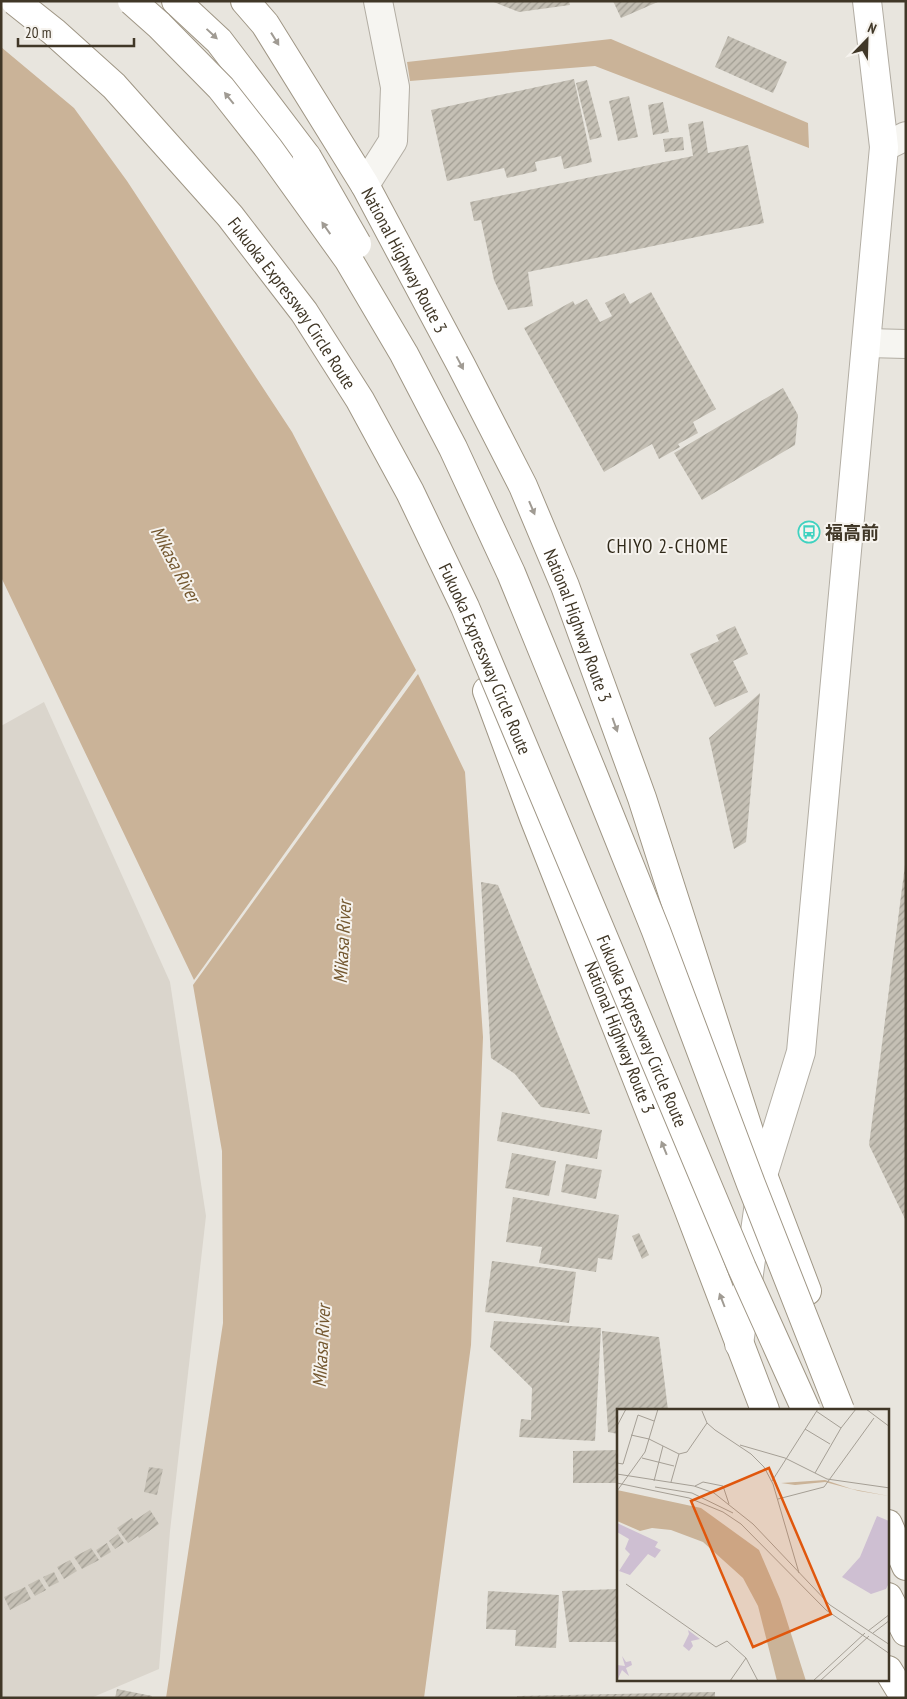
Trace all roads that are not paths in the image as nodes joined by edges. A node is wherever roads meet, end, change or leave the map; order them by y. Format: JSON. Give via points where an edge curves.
{"nodes":[{"id":1,"x":5,"y":1,"type":"edge"},
{"id":2,"x":15,"y":1,"type":"edge"},
{"id":3,"x":34,"y":1,"type":"edge"},
{"id":4,"x":132,"y":1,"type":"edge"},
{"id":5,"x":176,"y":1,"type":"edge"},
{"id":6,"x":245,"y":1,"type":"edge"},
{"id":7,"x":378,"y":1,"type":"edge"},
{"id":8,"x":867,"y":1,"type":"edge"},
{"id":9,"x":895,"y":142,"type":"edge"},
{"id":10,"x":365,"y":185,"type":"junction"},
{"id":11,"x":867,"y":343,"type":"junction"},
{"id":12,"x":906,"y":344,"type":"edge"},
{"id":13,"x":763,"y":1175,"type":"junction"},
{"id":14,"x":739,"y":1344,"type":"junction"},
{"id":15,"x":765,"y":1409,"type":"edge"},
{"id":16,"x":796,"y":1409,"type":"edge"},
{"id":17,"x":806,"y":1409,"type":"edge"},
{"id":18,"x":842,"y":1409,"type":"edge"},
{"id":19,"x":842,"y":1409,"type":"edge"},
{"id":20,"x":851,"y":1409,"type":"edge"},
{"id":21,"x":890,"y":1520,"type":"edge"},
{"id":22,"x":890,"y":1520,"type":"edge"},
{"id":23,"x":890,"y":1529,"type":"edge"},
{"id":24,"x":906,"y":1552,"type":"edge"},
{"id":25,"x":906,"y":1556,"type":"edge"},
{"id":26,"x":906,"y":1566,"type":"edge"},
{"id":27,"x":890,"y":1587,"type":"edge"},
{"id":28,"x":890,"y":1601,"type":"edge"},
{"id":29,"x":906,"y":1617,"type":"edge"},
{"id":30,"x":906,"y":1632,"type":"edge"},
{"id":31,"x":890,"y":1673,"type":"edge"},
{"id":32,"x":905,"y":1698,"type":"edge"}],
"edges":[{"from":1,"to":16,"type":"main road","name":"Fukuoka Expressway Circle Route","via":[[60,44],[101,83],[159,149],[289,316],[393,482],[452,600],[546,814]]},
{"from":2,"to":17,"type":"main road","name":"Fukuoka Expressway Circle Route","bridge":true,"via":[[114,86],[230,216],[304,312],[360,400],[410,492],[465,607],[742,1268]]},
{"from":14,"to":3,"type":"main road","name":"National Highway Route 3","one_way":true,"via":[[534,818],[394,439],[266,245],[166,128]]},
{"from":18,"to":4,"type":"main road","one_way":true,"bridge":true,"via":[[593,774],[511,573],[454,448],[404,354],[348,260],[270,148],[220,88]]},
{"from":5,"to":19,"type":"main road","one_way":true,"bridge":true,"via":[[220,42],[307,157],[373,272],[418,361],[524,591],[665,930]]},
{"from":6,"to":10,"type":"main road","name":"National Highway Route 3","one_way":true,"via":[[265,24]]},
{"from":7,"to":10,"type":"street","via":[[395,86],[393,141]]},
{"from":8,"to":9,"type":"main road"},
{"from":9,"to":11,"type":"main road"},
{"from":10,"to":13,"type":"main road","name":"National Highway Route 3","one_way":true,"via":[[523,486],[565,586],[642,798]]},
{"from":11,"to":12,"type":"street"},
{"from":11,"to":13,"type":"main road","via":[[801,1052]]},
{"from":13,"to":14,"type":"main road"},
{"from":13,"to":20,"type":"main road","name":"National Highway Route 3"},
{"from":14,"to":15,"type":"main road","name":"National Highway Route 3"},
{"from":21,"to":24,"type":"main road"},
{"from":22,"to":25,"type":"main road"},
{"from":23,"to":26,"type":"main road"},
{"from":27,"to":29,"type":"main road"},
{"from":28,"to":30,"type":"main road"},
{"from":31,"to":32,"type":"main road"}]}
